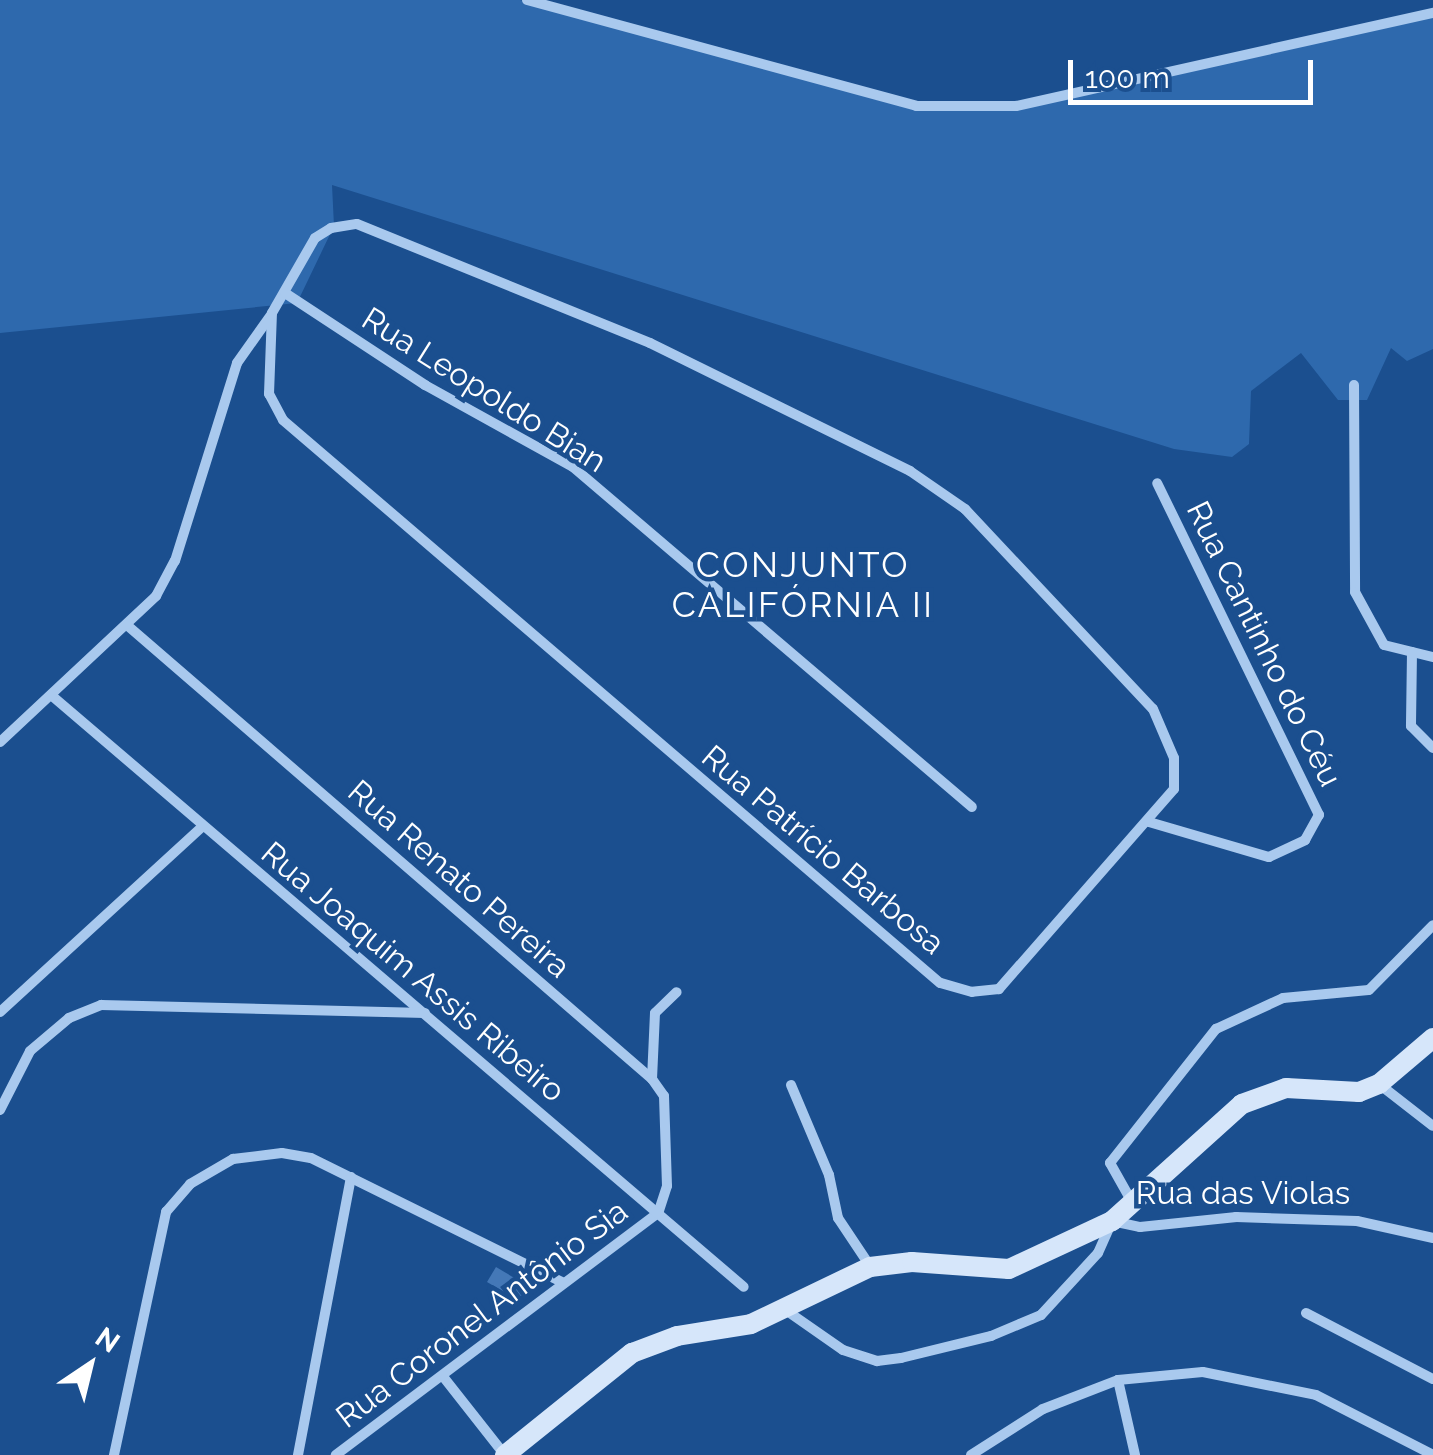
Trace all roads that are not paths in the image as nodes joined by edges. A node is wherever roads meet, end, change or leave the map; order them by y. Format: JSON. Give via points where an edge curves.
{"nodes":[{"id":1,"x":528,"y":0,"type":"edge"},
{"id":2,"x":1433,"y":13,"type":"edge"},
{"id":3,"x":285,"y":293,"type":"junction"},
{"id":4,"x":272,"y":313,"type":"junction"},
{"id":5,"x":1354,"y":385,"type":"dead end"},
{"id":6,"x":1157,"y":483,"type":"dead end"},
{"id":7,"x":128,"y":626,"type":"junction"},
{"id":8,"x":1412,"y":652,"type":"junction"},
{"id":9,"x":1433,"y":658,"type":"edge"},
{"id":10,"x":51,"y":695,"type":"junction"},
{"id":11,"x":0,"y":742,"type":"edge"},
{"id":12,"x":1433,"y":748,"type":"edge"},
{"id":13,"x":972,"y":808,"type":"dead end"},
{"id":14,"x":1148,"y":822,"type":"junction"},
{"id":15,"x":202,"y":827,"type":"junction"},
{"id":16,"x":1433,"y":924,"type":"edge"},
{"id":17,"x":677,"y":992,"type":"dead end"},
{"id":18,"x":0,"y":1012,"type":"edge"},
{"id":19,"x":426,"y":1013,"type":"junction"},
{"id":20,"x":1433,"y":1038,"type":"edge"},
{"id":21,"x":652,"y":1078,"type":"junction"},
{"id":22,"x":1379,"y":1084,"type":"junction"},
{"id":23,"x":792,"y":1085,"type":"dead end"},
{"id":24,"x":0,"y":1110,"type":"edge"},
{"id":25,"x":1433,"y":1126,"type":"edge"},
{"id":26,"x":351,"y":1176,"type":"junction"},
{"id":27,"x":1132,"y":1202,"type":"junction"},
{"id":28,"x":658,"y":1213,"type":"junction"},
{"id":29,"x":1112,"y":1221,"type":"junction"},
{"id":30,"x":1433,"y":1238,"type":"edge"},
{"id":31,"x":870,"y":1267,"type":"junction"},
{"id":32,"x":564,"y":1283,"type":"junction"},
{"id":33,"x":744,"y":1287,"type":"dead end"},
{"id":34,"x":787,"y":1311,"type":"junction"},
{"id":35,"x":1306,"y":1312,"type":"dead end"},
{"id":36,"x":445,"y":1379,"type":"junction"},
{"id":37,"x":1433,"y":1379,"type":"edge"},
{"id":38,"x":1118,"y":1380,"type":"junction"},
{"id":39,"x":504,"y":1454,"type":"edge"},
{"id":40,"x":114,"y":1455,"type":"edge"},
{"id":41,"x":298,"y":1455,"type":"edge"},
{"id":42,"x":336,"y":1455,"type":"edge"},
{"id":43,"x":972,"y":1455,"type":"edge"},
{"id":44,"x":1135,"y":1455,"type":"edge"},
{"id":45,"x":1433,"y":1455,"type":"edge"}],
"edges":[{"from":1,"to":2,"type":"street","via":[[916,106],[1016,106]]},
{"from":3,"to":4,"type":"street","name":"Rua Patrício Barbosa"},
{"from":3,"to":13,"type":"street","name":"Rua Leopoldo Bian","via":[[425,385],[573,467]]},
{"from":3,"to":14,"type":"street","name":"Rua Patrício Barbosa","via":[[315,238],[358,224],[650,342],[910,471],[965,509],[1154,709],[1174,758],[1174,789]]},
{"from":4,"to":7,"type":"street","via":[[237,363],[175,560]]},
{"from":4,"to":14,"type":"street","name":"Rua Patrício Barbosa","via":[[269,394],[283,420],[940,983],[972,992],[999,989]]},
{"from":5,"to":8,"type":"street","via":[[1355,592],[1384,644]]},
{"from":6,"to":14,"type":"street","name":"Rua Cantinho do Céu","via":[[1319,814],[1305,840],[1268,856]]},
{"from":7,"to":10,"type":"street"},
{"from":7,"to":21,"type":"street","name":"Rua Renato Pereira"},
{"from":8,"to":9,"type":"street"},
{"from":8,"to":12,"type":"street","via":[[1411,726]]},
{"from":10,"to":11,"type":"street"},
{"from":10,"to":15,"type":"street","name":"Rua Joaquim Assis Ribeiro"},
{"from":15,"to":18,"type":"street"},
{"from":15,"to":19,"type":"street","name":"Rua Joaquim Assis Ribeiro"},
{"from":16,"to":27,"type":"street","via":[[1369,990],[1271,1001],[1216,1029],[1110,1163]]},
{"from":17,"to":21,"type":"street","via":[[655,1014]]},
{"from":19,"to":24,"type":"street","via":[[101,1005],[69,1018],[30,1051]]},
{"from":19,"to":28,"type":"street","name":"Rua Joaquim Assis Ribeiro"},
{"from":20,"to":22,"type":"street"},
{"from":21,"to":28,"type":"street","name":"Rua Renato Pereira","via":[[664,1096],[670,1132]]},
{"from":22,"to":25,"type":"street"},
{"from":22,"to":27,"type":"street","name":"Rua das Violas","via":[[1360,1092],[1286,1088],[1242,1104]]},
{"from":23,"to":31,"type":"street","via":[[829,1175],[838,1218]]},
{"from":26,"to":32,"type":"street"},
{"from":26,"to":40,"type":"street","via":[[311,1158],[256,1153],[215,1168],[178,1197],[158,1235]]},
{"from":26,"to":41,"type":"street"},
{"from":27,"to":29,"type":"street","name":"Rua das Violas"},
{"from":28,"to":32,"type":"street","name":"Rua Coronel Antônio Sia"},
{"from":28,"to":33,"type":"street","name":"Rua Joaquim Assis Ribeiro"},
{"from":29,"to":30,"type":"street","name":"Rua das Violas","via":[[1357,1221]]},
{"from":29,"to":31,"type":"street","name":"Rua das Violas","via":[[1009,1269],[912,1262]]},
{"from":29,"to":34,"type":"street","via":[[1098,1253],[1066,1293],[1041,1315],[991,1336],[877,1360],[843,1350]]},
{"from":31,"to":34,"type":"street","name":"Rua das Violas"},
{"from":32,"to":36,"type":"street","name":"Rua Coronel Antônio Sia"},
{"from":34,"to":39,"type":"street","name":"Rua das Violas","via":[[632,1353]]},
{"from":35,"to":37,"type":"street"},
{"from":36,"to":39,"type":"street"},
{"from":36,"to":42,"type":"street","name":"Rua Coronel Antônio Sia"},
{"from":38,"to":43,"type":"street","via":[[1043,1409]]},
{"from":38,"to":44,"type":"street"},
{"from":38,"to":45,"type":"street","via":[[1203,1372],[1316,1395]]}]}
